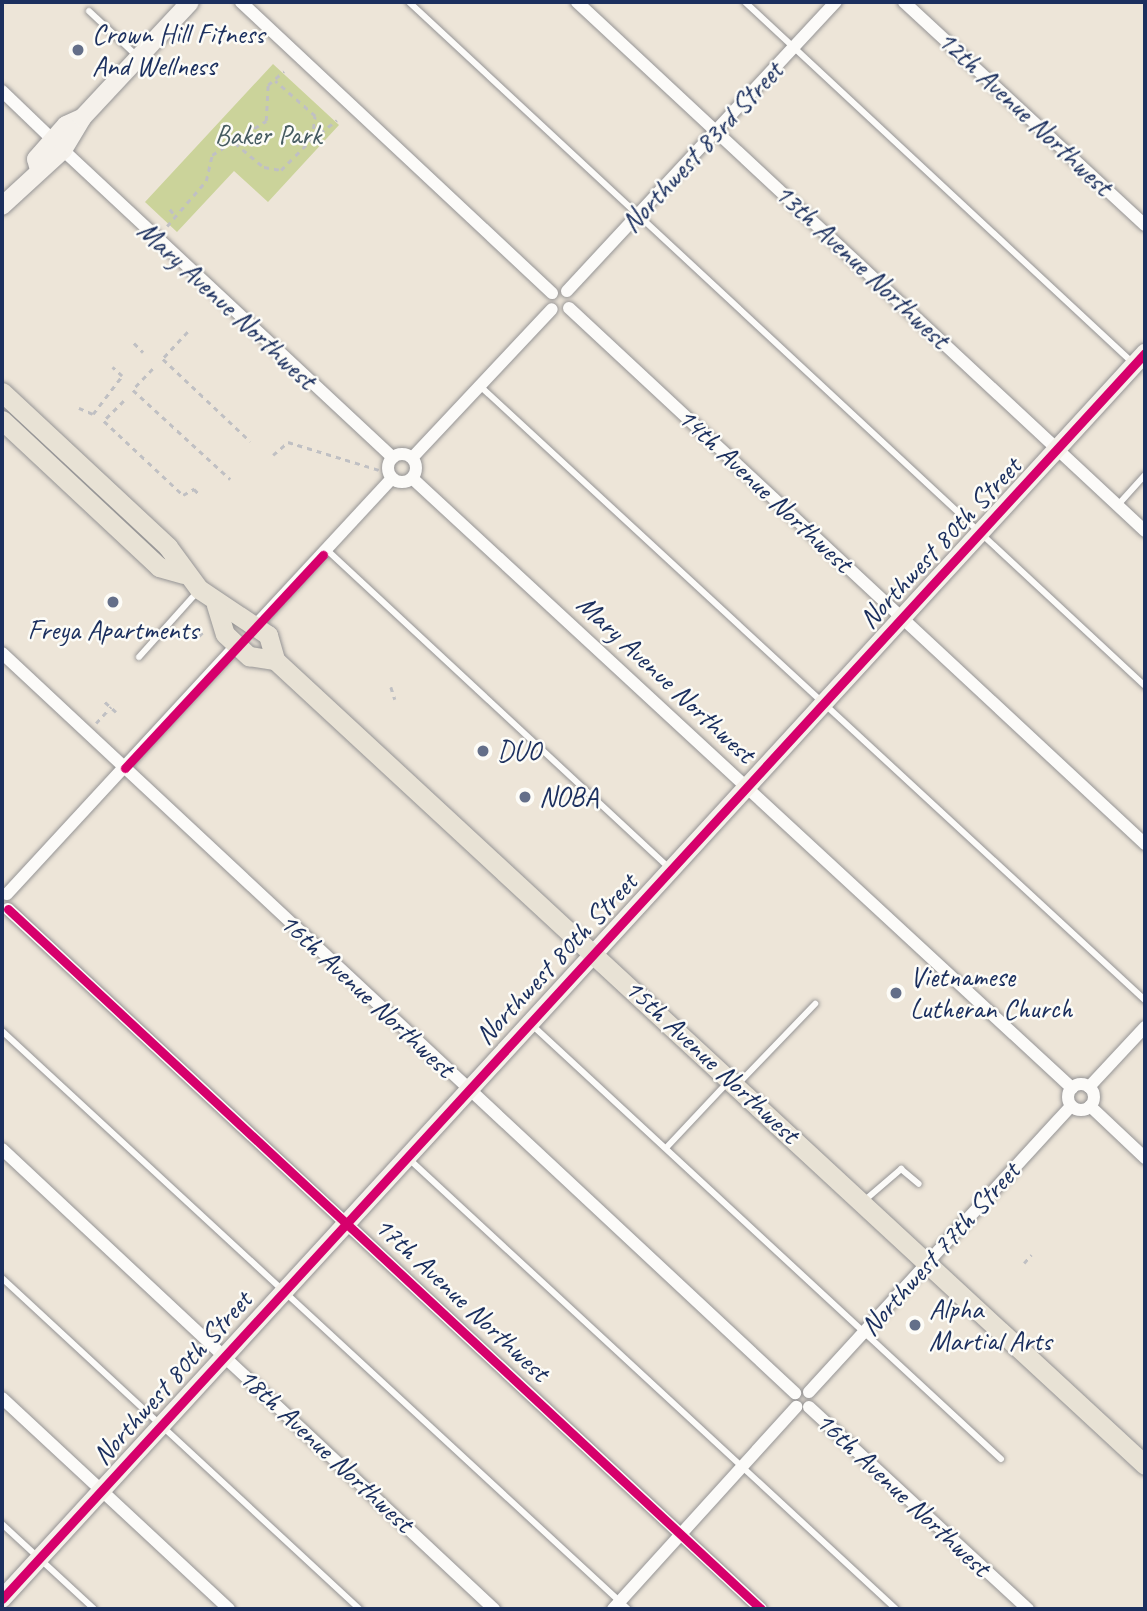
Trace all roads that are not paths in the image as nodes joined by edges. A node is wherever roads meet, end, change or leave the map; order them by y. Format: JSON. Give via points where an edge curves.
{"nodes":[{"id":1,"x":190,"y":2,"type":"edge"},
{"id":2,"x":241,"y":2,"type":"edge"},
{"id":3,"x":409,"y":2,"type":"edge"},
{"id":4,"x":577,"y":2,"type":"edge"},
{"id":5,"x":745,"y":2,"type":"edge"},
{"id":6,"x":836,"y":2,"type":"edge"},
{"id":7,"x":904,"y":2,"type":"edge"},
{"id":8,"x":89,"y":11,"type":"dead end"},
{"id":9,"x":794,"y":47,"type":"junction"},
{"id":10,"x":139,"y":57,"type":"junction"},
{"id":11,"x":2,"y":91,"type":"edge"},
{"id":12,"x":717,"y":132,"type":"junction"},
{"id":13,"x":58,"y":145,"type":"junction"},
{"id":14,"x":2,"y":206,"type":"edge"},
{"id":15,"x":639,"y":215,"type":"junction"},
{"id":16,"x":1145,"y":225,"type":"edge"},
{"id":17,"x":567,"y":291,"type":"junction"},
{"id":18,"x":552,"y":293,"type":"junction"},
{"id":19,"x":569,"y":308,"type":"junction"},
{"id":20,"x":552,"y":309,"type":"junction"},
{"id":21,"x":1140,"y":359,"type":"edge"},
{"id":22,"x":480,"y":386,"type":"junction"},
{"id":23,"x":2,"y":392,"type":"edge"},
{"id":24,"x":2,"y":421,"type":"edge"},
{"id":25,"x":1059,"y":447,"type":"junction"},
{"id":26,"x":393,"y":458,"type":"junction"},
{"id":27,"x":412,"y":458,"type":"junction"},
{"id":28,"x":1145,"y":475,"type":"edge"},
{"id":29,"x":392,"y":478,"type":"junction"},
{"id":30,"x":412,"y":478,"type":"junction"},
{"id":31,"x":1117,"y":506,"type":"junction"},
{"id":32,"x":96,"y":509,"type":"junction"},
{"id":33,"x":145,"y":526,"type":"junction"},
{"id":34,"x":1145,"y":531,"type":"edge"},
{"id":35,"x":981,"y":532,"type":"junction"},
{"id":36,"x":327,"y":550,"type":"junction"},
{"id":37,"x":183,"y":574,"type":"junction"},
{"id":38,"x":199,"y":589,"type":"junction"},
{"id":39,"x":216,"y":605,"type":"junction"},
{"id":40,"x":902,"y":617,"type":"junction"},
{"id":41,"x":257,"y":624,"type":"junction"},
{"id":42,"x":237,"y":645,"type":"junction"},
{"id":43,"x":2,"y":653,"type":"edge"},
{"id":44,"x":139,"y":657,"type":"dead end"},
{"id":45,"x":275,"y":660,"type":"junction"},
{"id":46,"x":1145,"y":686,"type":"edge"},
{"id":47,"x":825,"y":702,"type":"junction"},
{"id":48,"x":125,"y":768,"type":"junction"},
{"id":49,"x":748,"y":786,"type":"junction"},
{"id":50,"x":1145,"y":844,"type":"edge"},
{"id":51,"x":671,"y":870,"type":"junction"},
{"id":52,"x":4,"y":892,"type":"edge"},
{"id":53,"x":5,"y":911,"type":"edge"},
{"id":54,"x":594,"y":952,"type":"junction"},
{"id":55,"x":1145,"y":1000,"type":"edge"},
{"id":56,"x":815,"y":1004,"type":"dead end"},
{"id":57,"x":527,"y":1021,"type":"junction"},
{"id":58,"x":1145,"y":1027,"type":"edge"},
{"id":59,"x":2,"y":1031,"type":"edge"},
{"id":60,"x":734,"y":1082,"type":"junction"},
{"id":61,"x":1089,"y":1087,"type":"junction"},
{"id":62,"x":466,"y":1088,"type":"junction"},
{"id":63,"x":1072,"y":1088,"type":"junction"},
{"id":64,"x":1072,"y":1106,"type":"junction"},
{"id":65,"x":1090,"y":1106,"type":"junction"},
{"id":66,"x":666,"y":1148,"type":"junction"},
{"id":67,"x":2,"y":1149,"type":"edge"},
{"id":68,"x":404,"y":1155,"type":"junction"},
{"id":69,"x":1145,"y":1158,"type":"edge"},
{"id":70,"x":919,"y":1184,"type":"dead end"},
{"id":71,"x":864,"y":1202,"type":"junction"},
{"id":72,"x":344,"y":1220,"type":"junction"},
{"id":73,"x":928,"y":1261,"type":"junction"},
{"id":74,"x":2,"y":1278,"type":"edge"},
{"id":75,"x":281,"y":1289,"type":"junction"},
{"id":76,"x":864,"y":1332,"type":"junction"},
{"id":77,"x":226,"y":1355,"type":"junction"},
{"id":78,"x":809,"y":1392,"type":"junction"},
{"id":79,"x":795,"y":1393,"type":"junction"},
{"id":80,"x":2,"y":1398,"type":"edge"},
{"id":81,"x":803,"y":1407,"type":"junction"},
{"id":82,"x":161,"y":1425,"type":"junction"},
{"id":83,"x":1001,"y":1459,"type":"dead end"},
{"id":84,"x":1145,"y":1465,"type":"edge"},
{"id":85,"x":743,"y":1466,"type":"junction"},
{"id":86,"x":102,"y":1490,"type":"junction"},
{"id":87,"x":2,"y":1524,"type":"edge"},
{"id":88,"x":682,"y":1535,"type":"junction"},
{"id":89,"x":39,"y":1558,"type":"junction"},
{"id":90,"x":2,"y":1599,"type":"edge"},
{"id":91,"x":620,"y":1607,"type":"edge"},
{"id":92,"x":94,"y":1609,"type":"edge"},
{"id":93,"x":229,"y":1609,"type":"edge"},
{"id":94,"x":359,"y":1609,"type":"edge"},
{"id":95,"x":494,"y":1609,"type":"edge"},
{"id":96,"x":761,"y":1609,"type":"edge"},
{"id":97,"x":896,"y":1609,"type":"edge"},
{"id":98,"x":1028,"y":1609,"type":"edge"}],
"edges":[{"from":1,"to":10,"type":"street"},
{"from":2,"to":18,"type":"street"},
{"from":3,"to":15,"type":"lane"},
{"from":4,"to":12,"type":"street","name":"13th Avenue Northwest"},
{"from":5,"to":9,"type":"lane"},
{"from":6,"to":9,"type":"street","name":"Northwest 83rd Street"},
{"from":7,"to":16,"type":"street","name":"12th Avenue Northwest"},
{"from":8,"to":10,"type":"lane"},
{"from":9,"to":12,"type":"street","name":"Northwest 83rd Street"},
{"from":9,"to":21,"type":"lane"},
{"from":10,"to":13,"type":"street"},
{"from":11,"to":13,"type":"street","name":"Mary Avenue Northwest"},
{"from":12,"to":15,"type":"street","name":"Northwest 83rd Street"},
{"from":12,"to":25,"type":"street","name":"13th Avenue Northwest"},
{"from":13,"to":14,"type":"street","via":[[45,167],[38,166]]},
{"from":13,"to":26,"type":"street","name":"Mary Avenue Northwest"},
{"from":15,"to":17,"type":"street","name":"Northwest 83rd Street"},
{"from":15,"to":35,"type":"lane"},
{"from":17,"to":18,"type":"street"},
{"from":17,"to":19,"type":"street"},
{"from":18,"to":20,"type":"street"},
{"from":19,"to":20,"type":"street"},
{"from":19,"to":40,"type":"street","name":"14th Avenue Northwest"},
{"from":20,"to":22,"type":"street"},
{"from":21,"to":25,"type":"street","name":"Northwest 80th Street"},
{"from":22,"to":27,"type":"street"},
{"from":22,"to":47,"type":"lane"},
{"from":23,"to":33,"type":"main road"},
{"from":24,"to":32,"type":"main road"},
{"from":25,"to":31,"type":"street","name":"13th Avenue Northwest"},
{"from":25,"to":35,"type":"street","name":"Northwest 80th Street"},
{"from":26,"to":27,"type":"street"},
{"from":26,"to":29,"type":"street"},
{"from":27,"to":30,"type":"street"},
{"from":28,"to":31,"type":"lane"},
{"from":29,"to":30,"type":"street"},
{"from":29,"to":36,"type":"street"},
{"from":30,"to":49,"type":"street","name":"Mary Avenue Northwest"},
{"from":31,"to":34,"type":"street","name":"13th Avenue Northwest"},
{"from":32,"to":33,"type":"main road","via":[[104,506],[132,527]]},
{"from":32,"to":37,"type":"main road","via":[[159,567]]},
{"from":33,"to":37,"type":"main road"},
{"from":35,"to":40,"type":"street","name":"Northwest 80th Street"},
{"from":35,"to":46,"type":"lane"},
{"from":36,"to":41,"type":"street"},
{"from":36,"to":51,"type":"lane"},
{"from":37,"to":38,"type":"main road"},
{"from":38,"to":39,"type":"main road"},
{"from":38,"to":44,"type":"lane"},
{"from":39,"to":41,"type":"main road"},
{"from":39,"to":42,"type":"main road","via":[[225,634]]},
{"from":40,"to":47,"type":"street","name":"Northwest 80th Street"},
{"from":40,"to":50,"type":"street","name":"14th Avenue Northwest"},
{"from":41,"to":45,"type":"main road","name":"15th Avenue Northwest","via":[[268,635]]},
{"from":42,"to":45,"type":"main road","name":"15th Avenue Northwest","via":[[249,656]]},
{"from":42,"to":48,"type":"street"},
{"from":43,"to":48,"type":"street","name":"16th Avenue Northwest"},
{"from":45,"to":54,"type":"main road","name":"15th Avenue Northwest"},
{"from":47,"to":49,"type":"street","name":"Northwest 80th Street"},
{"from":47,"to":55,"type":"lane"},
{"from":48,"to":52,"type":"street"},
{"from":48,"to":62,"type":"street","name":"16th Avenue Northwest"},
{"from":49,"to":51,"type":"street","name":"Northwest 80th Street"},
{"from":49,"to":63,"type":"street","name":"Mary Avenue Northwest"},
{"from":51,"to":54,"type":"street","name":"Northwest 80th Street"},
{"from":52,"to":53,"type":"street"},
{"from":53,"to":72,"type":"street","name":"17th Avenue Northwest"},
{"from":54,"to":57,"type":"street","name":"Northwest 80th Street"},
{"from":54,"to":60,"type":"main road","name":"15th Avenue Northwest"},
{"from":56,"to":60,"type":"lane"},
{"from":57,"to":62,"type":"street","name":"Northwest 80th Street"},
{"from":57,"to":66,"type":"lane"},
{"from":58,"to":61,"type":"street"},
{"from":59,"to":75,"type":"lane"},
{"from":60,"to":66,"type":"lane"},
{"from":60,"to":71,"type":"main road","name":"15th Avenue Northwest"},
{"from":61,"to":63,"type":"street"},
{"from":61,"to":65,"type":"street"},
{"from":62,"to":68,"type":"street","name":"Northwest 80th Street"},
{"from":62,"to":79,"type":"street","name":"16th Avenue Northwest"},
{"from":63,"to":64,"type":"street"},
{"from":64,"to":65,"type":"street"},
{"from":64,"to":73,"type":"street","name":"Northwest 77th Street"},
{"from":65,"to":69,"type":"street"},
{"from":66,"to":76,"type":"lane"},
{"from":67,"to":77,"type":"street","name":"18th Avenue Northwest"},
{"from":68,"to":72,"type":"street","name":"Northwest 80th Street"},
{"from":68,"to":85,"type":"lane"},
{"from":70,"to":71,"type":"lane","via":[[901,1169]]},
{"from":71,"to":73,"type":"main road","name":"15th Avenue Northwest"},
{"from":72,"to":75,"type":"street","name":"Northwest 80th Street"},
{"from":72,"to":88,"type":"street","name":"17th Avenue Northwest"},
{"from":73,"to":76,"type":"street","name":"Northwest 77th Street"},
{"from":73,"to":84,"type":"main road","name":"15th Avenue Northwest"},
{"from":74,"to":82,"type":"lane"},
{"from":75,"to":77,"type":"street","name":"Northwest 80th Street"},
{"from":75,"to":91,"type":"lane"},
{"from":76,"to":78,"type":"street","name":"Northwest 77th Street"},
{"from":76,"to":83,"type":"lane"},
{"from":77,"to":82,"type":"street","name":"Northwest 80th Street"},
{"from":77,"to":95,"type":"street","name":"18th Avenue Northwest"},
{"from":78,"to":79,"type":"street"},
{"from":78,"to":81,"type":"street"},
{"from":79,"to":81,"type":"street"},
{"from":80,"to":86,"type":"street"},
{"from":81,"to":85,"type":"street"},
{"from":81,"to":98,"type":"street","name":"16th Avenue Northwest"},
{"from":82,"to":86,"type":"street","name":"Northwest 80th Street"},
{"from":82,"to":94,"type":"lane"},
{"from":85,"to":88,"type":"street"},
{"from":85,"to":97,"type":"lane"},
{"from":86,"to":89,"type":"street","name":"Northwest 80th Street"},
{"from":86,"to":93,"type":"street"},
{"from":87,"to":89,"type":"lane"},
{"from":88,"to":91,"type":"street"},
{"from":88,"to":96,"type":"street","name":"17th Avenue Northwest"},
{"from":89,"to":90,"type":"street","name":"Northwest 80th Street"},
{"from":89,"to":92,"type":"lane"}]}
